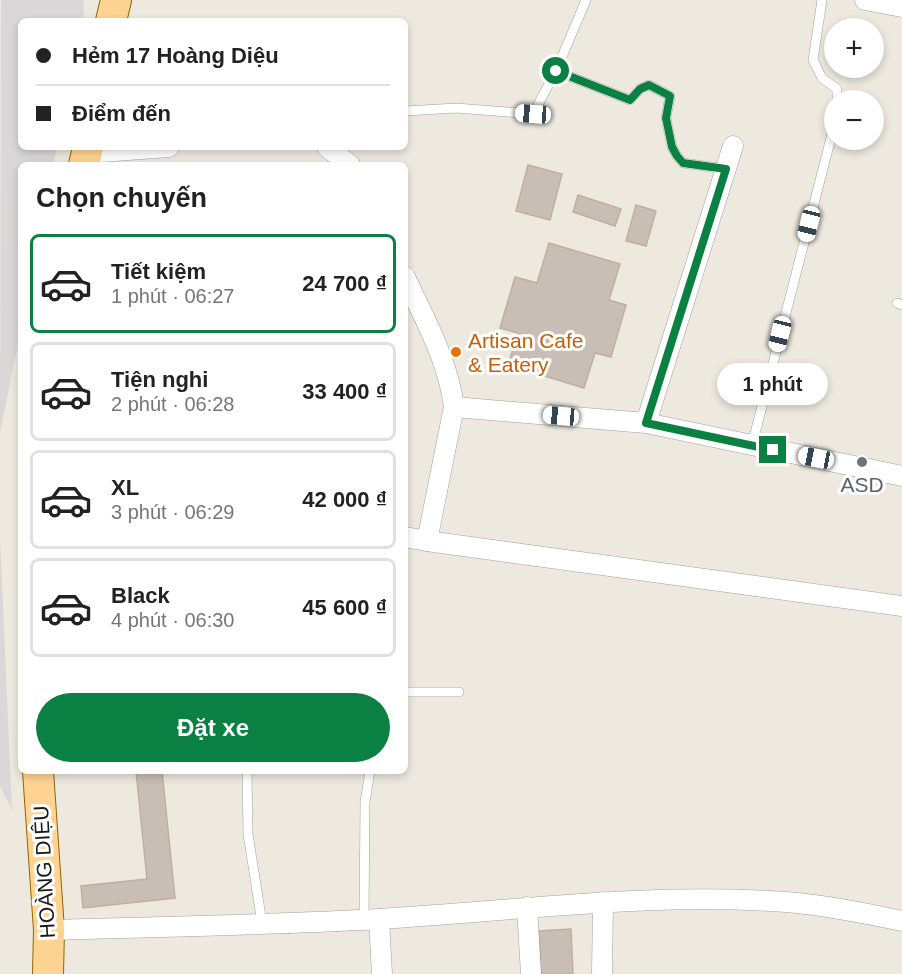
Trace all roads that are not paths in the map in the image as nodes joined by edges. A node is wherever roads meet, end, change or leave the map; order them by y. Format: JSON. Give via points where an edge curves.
{"nodes":[{"id":1,"x":116,"y":0,"type":"edge"},
{"id":2,"x":586,"y":0,"type":"edge"},
{"id":3,"x":822,"y":0,"type":"edge"},
{"id":4,"x":865,"y":0,"type":"edge"},
{"id":5,"x":902,"y":7,"type":"edge"},
{"id":6,"x":112,"y":18,"type":"edge"},
{"id":7,"x":556,"y":71,"type":"junction"},
{"id":8,"x":837,"y":90,"type":"edge"},
{"id":9,"x":408,"y":111,"type":"edge"},
{"id":10,"x":733,"y":146,"type":"dead end"},
{"id":11,"x":138,"y":150,"type":"edge"},
{"id":12,"x":331,"y":150,"type":"edge"},
{"id":13,"x":828,"y":150,"type":"edge"},
{"id":14,"x":87,"y":155,"type":"edge"},
{"id":15,"x":346,"y":162,"type":"edge"},
{"id":16,"x":726,"y":169,"type":"junction"},
{"id":17,"x":408,"y":283,"type":"edge"},
{"id":18,"x":454,"y":407,"type":"junction"},
{"id":19,"x":646,"y":423,"type":"junction"},
{"id":20,"x":752,"y":445,"type":"junction"},
{"id":21,"x":902,"y":476,"type":"edge"},
{"id":22,"x":408,"y":537,"type":"edge"},
{"id":23,"x":427,"y":540,"type":"junction"},
{"id":24,"x":902,"y":606,"type":"edge"},
{"id":25,"x":408,"y":692,"type":"edge"},
{"id":26,"x":459,"y":692,"type":"dead end"},
{"id":27,"x":38,"y":774,"type":"edge"},
{"id":28,"x":247,"y":774,"type":"edge"},
{"id":29,"x":370,"y":774,"type":"edge"},
{"id":30,"x":603,"y":903,"type":"junction"},
{"id":31,"x":527,"y":907,"type":"junction"},
{"id":32,"x":371,"y":919,"type":"junction"},
{"id":33,"x":902,"y":921,"type":"edge"},
{"id":34,"x":262,"y":923,"type":"junction"},
{"id":35,"x":49,"y":930,"type":"junction"},
{"id":36,"x":48,"y":974,"type":"edge"},
{"id":37,"x":382,"y":974,"type":"edge"},
{"id":38,"x":531,"y":974,"type":"edge"},
{"id":39,"x":602,"y":974,"type":"edge"}],
"edges":[{"from":1,"to":6,"type":"main road"},
{"from":2,"to":7,"type":"lane"},
{"from":3,"to":8,"type":"lane","via":[[813,60],[822,78]]},
{"from":4,"to":5,"type":"street"},
{"from":7,"to":9,"type":"lane","via":[[533,114],[456,108]]},
{"from":7,"to":16,"type":"lane","via":[[630,100],[649,85],[659,89],[670,96],[666,118],[677,156],[683,163]]},
{"from":10,"to":16,"type":"street"},
{"from":11,"to":14,"type":"street"},
{"from":12,"to":15,"type":"street"},
{"from":13,"to":20,"type":"lane"},
{"from":16,"to":19,"type":"street"},
{"from":17,"to":18,"type":"street","via":[[445,363]]},
{"from":18,"to":19,"type":"street"},
{"from":18,"to":23,"type":"street"},
{"from":19,"to":20,"type":"street"},
{"from":20,"to":21,"type":"street"},
{"from":22,"to":23,"type":"street"},
{"from":23,"to":24,"type":"street"},
{"from":25,"to":26,"type":"lane"},
{"from":27,"to":35,"type":"main road","name":"HOÀNG DIỆU"},
{"from":28,"to":34,"type":"lane","via":[[248,834]]},
{"from":29,"to":32,"type":"lane","via":[[365,802]]},
{"from":30,"to":31,"type":"street"},
{"from":30,"to":33,"type":"street","via":[[785,902]]},
{"from":30,"to":39,"type":"street"},
{"from":31,"to":32,"type":"street"},
{"from":31,"to":38,"type":"street"},
{"from":32,"to":34,"type":"street"},
{"from":32,"to":37,"type":"street"},
{"from":34,"to":35,"type":"street"},
{"from":35,"to":36,"type":"main road","name":"HOÀNG DIỆU"}]}
